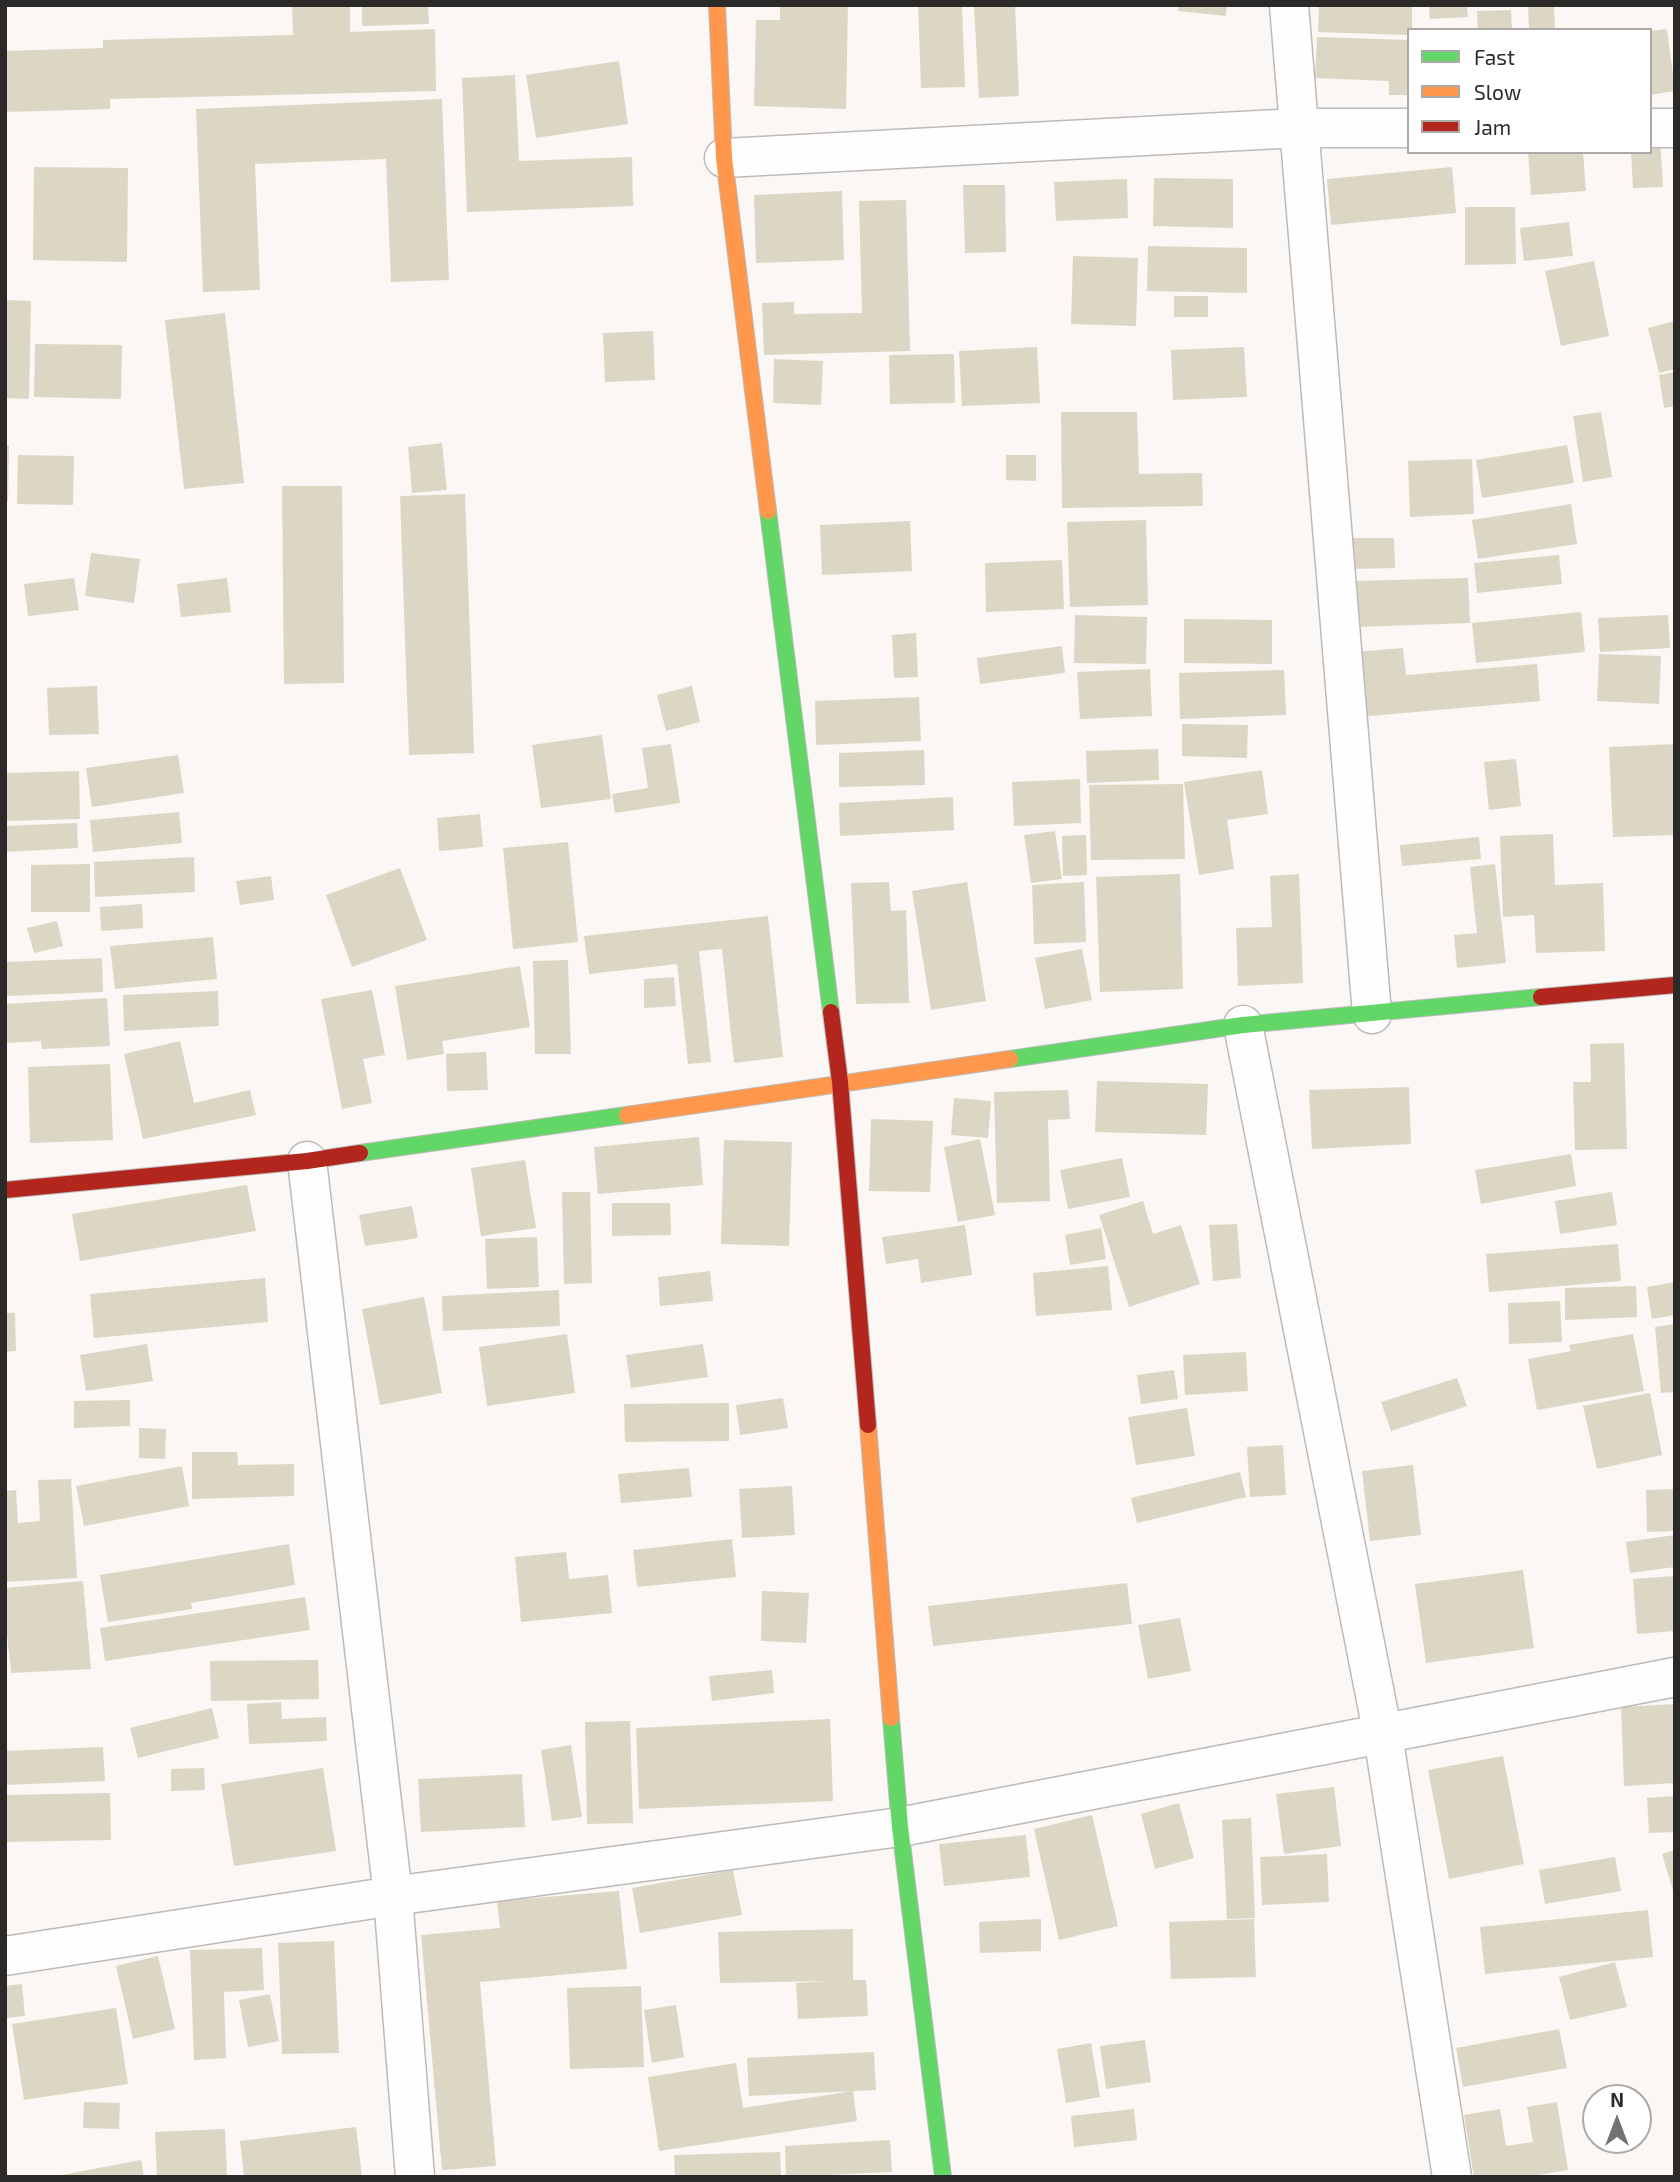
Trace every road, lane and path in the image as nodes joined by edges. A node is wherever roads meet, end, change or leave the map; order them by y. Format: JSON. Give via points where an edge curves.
{"nodes":[{"id":1,"x":717,"y":5,"type":"edge"},
{"id":2,"x":1289,"y":5,"type":"edge"},
{"id":3,"x":1298,"y":128,"type":"junction"},
{"id":4,"x":1407,"y":128,"type":"edge"},
{"id":5,"x":1652,"y":128,"type":"edge"},
{"id":6,"x":1675,"y":128,"type":"edge"},
{"id":7,"x":724,"y":158,"type":"junction"},
{"id":8,"x":1675,"y":985,"type":"edge"},
{"id":9,"x":1372,"y":1014,"type":"junction"},
{"id":10,"x":1243,"y":1025,"type":"junction"},
{"id":11,"x":840,"y":1082,"type":"junction"},
{"id":12,"x":307,"y":1161,"type":"junction"},
{"id":13,"x":5,"y":1190,"type":"edge"},
{"id":14,"x":1675,"y":1677,"type":"edge"},
{"id":15,"x":1383,"y":1735,"type":"junction"},
{"id":16,"x":900,"y":1826,"type":"junction"},
{"id":17,"x":393,"y":1896,"type":"junction"},
{"id":18,"x":5,"y":1956,"type":"edge"},
{"id":19,"x":415,"y":2177,"type":"edge"},
{"id":20,"x":943,"y":2177,"type":"edge"},
{"id":21,"x":1452,"y":2177,"type":"edge"}],
"edges":[{"from":1,"to":7,"type":"street"},
{"from":2,"to":3,"type":"street"},
{"from":3,"to":4,"type":"street"},
{"from":3,"to":7,"type":"street"},
{"from":3,"to":9,"type":"street"},
{"from":5,"to":6,"type":"street"},
{"from":7,"to":11,"type":"street"},
{"from":8,"to":9,"type":"street"},
{"from":9,"to":10,"type":"street"},
{"from":10,"to":11,"type":"street"},
{"from":10,"to":15,"type":"street"},
{"from":11,"to":12,"type":"street"},
{"from":11,"to":16,"type":"street"},
{"from":12,"to":13,"type":"street"},
{"from":12,"to":17,"type":"street"},
{"from":14,"to":15,"type":"street"},
{"from":15,"to":16,"type":"street"},
{"from":15,"to":21,"type":"street"},
{"from":16,"to":17,"type":"street"},
{"from":16,"to":20,"type":"street"},
{"from":17,"to":18,"type":"street"},
{"from":17,"to":19,"type":"street"}]}
